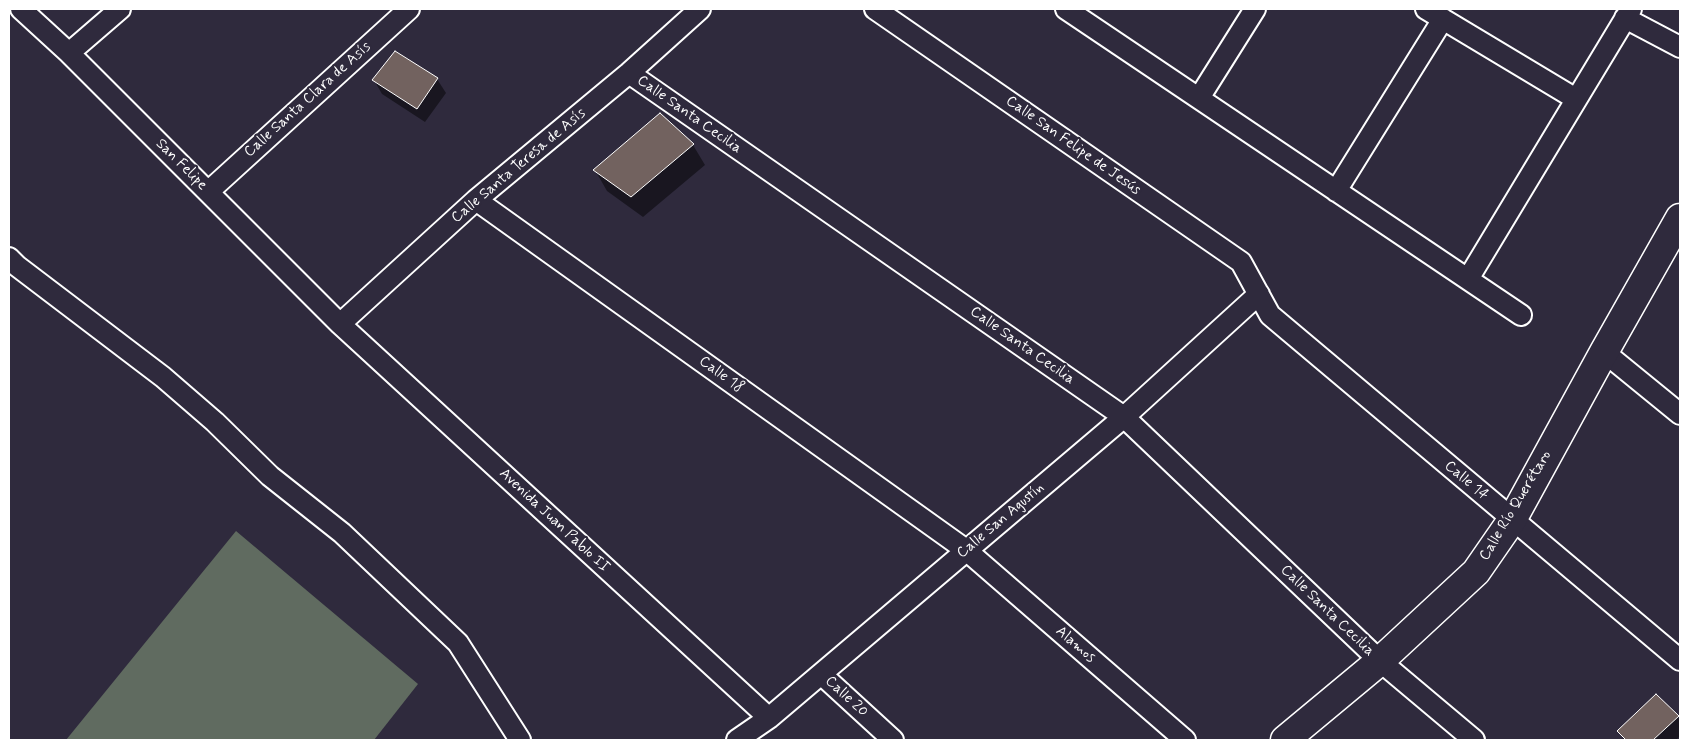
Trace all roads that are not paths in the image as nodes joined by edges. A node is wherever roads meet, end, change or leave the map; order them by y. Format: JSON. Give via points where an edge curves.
{"nodes":[{"id":1,"x":21,"y":9,"type":"edge"},
{"id":2,"x":120,"y":9,"type":"edge"},
{"id":3,"x":408,"y":9,"type":"edge"},
{"id":4,"x":700,"y":9,"type":"edge"},
{"id":5,"x":875,"y":9,"type":"edge"},
{"id":6,"x":1066,"y":9,"type":"edge"},
{"id":7,"x":1255,"y":9,"type":"edge"},
{"id":8,"x":1628,"y":13,"type":"edge"},
{"id":9,"x":1435,"y":14,"type":"edge"},
{"id":10,"x":1680,"y":47,"type":"edge"},
{"id":11,"x":69,"y":53,"type":"junction"},
{"id":12,"x":629,"y":73,"type":"junction"},
{"id":13,"x":1199,"y":98,"type":"junction"},
{"id":14,"x":1576,"y":99,"type":"junction"},
{"id":15,"x":1336,"y":190,"type":"junction"},
{"id":16,"x":208,"y":192,"type":"junction"},
{"id":17,"x":476,"y":200,"type":"junction"},
{"id":18,"x":1680,"y":218,"type":"edge"},
{"id":19,"x":9,"y":258,"type":"edge"},
{"id":20,"x":1468,"y":280,"type":"junction"},
{"id":21,"x":1259,"y":294,"type":"junction"},
{"id":22,"x":1521,"y":315,"type":"dead end"},
{"id":23,"x":340,"y":324,"type":"junction"},
{"id":24,"x":1604,"y":352,"type":"junction"},
{"id":25,"x":1680,"y":414,"type":"edge"},
{"id":26,"x":1124,"y":417,"type":"junction"},
{"id":27,"x":1512,"y":520,"type":"junction"},
{"id":28,"x":966,"y":550,"type":"junction"},
{"id":29,"x":1680,"y":660,"type":"edge"},
{"id":30,"x":1380,"y":661,"type":"junction"},
{"id":31,"x":821,"y":674,"type":"junction"},
{"id":32,"x":769,"y":718,"type":"junction"},
{"id":33,"x":520,"y":740,"type":"edge"},
{"id":34,"x":737,"y":740,"type":"edge"},
{"id":35,"x":893,"y":740,"type":"edge"},
{"id":36,"x":1185,"y":740,"type":"edge"},
{"id":37,"x":1284,"y":740,"type":"edge"},
{"id":38,"x":1474,"y":740,"type":"edge"}],
"edges":[{"from":1,"to":11,"type":"street","name":"San Felipe"},
{"from":2,"to":11,"type":"street"},
{"from":3,"to":16,"type":"street","name":"Calle Santa Clara de Asís"},
{"from":4,"to":12,"type":"street","name":"Calle Santa Teresa de Asís"},
{"from":5,"to":21,"type":"street","name":"Calle San Felipe de Jesús","via":[[1241,262]]},
{"from":6,"to":13,"type":"street"},
{"from":7,"to":13,"type":"street"},
{"from":8,"to":10,"type":"street"},
{"from":8,"to":14,"type":"street"},
{"from":9,"to":14,"type":"street"},
{"from":9,"to":15,"type":"street"},
{"from":11,"to":16,"type":"street","name":"San Felipe"},
{"from":12,"to":17,"type":"street","name":"Calle Santa Teresa de Asís"},
{"from":12,"to":26,"type":"street","name":"Calle Santa Cecilia"},
{"from":13,"to":15,"type":"street"},
{"from":14,"to":20,"type":"street"},
{"from":15,"to":20,"type":"street"},
{"from":16,"to":23,"type":"street","name":"San Felipe"},
{"from":17,"to":23,"type":"street","name":"Calle Santa Teresa de Asís"},
{"from":17,"to":28,"type":"street","name":"Calle 18"},
{"from":18,"to":24,"type":"street","name":"Calle Río Querétaro"},
{"from":19,"to":33,"type":"street","via":[[163,376],[270,476],[342,533],[458,643]]},
{"from":20,"to":22,"type":"street"},
{"from":21,"to":26,"type":"street","name":"Calle San Agustín"},
{"from":21,"to":27,"type":"street","name":"Calle 14","via":[[1270,315]]},
{"from":23,"to":32,"type":"street","name":"Avenida Juan Pablo II"},
{"from":24,"to":25,"type":"street"},
{"from":24,"to":27,"type":"street","name":"Calle Río Querétaro"},
{"from":26,"to":28,"type":"street","name":"Calle San Agustín"},
{"from":26,"to":30,"type":"street","name":"Calle Santa Cecilia"},
{"from":27,"to":29,"type":"street","name":"Calle 14"},
{"from":27,"to":30,"type":"street","name":"Calle Río Querétaro","via":[[1476,572]]},
{"from":28,"to":31,"type":"street","name":"Calle San Agustín"},
{"from":28,"to":36,"type":"street","name":"Alamos"},
{"from":30,"to":37,"type":"street","name":"Calle Río Querétaro"},
{"from":30,"to":38,"type":"street","name":"Calle Santa Cecilia"},
{"from":31,"to":32,"type":"street","name":"Calle San Agustín"},
{"from":31,"to":35,"type":"street","name":"Calle 20"},
{"from":32,"to":34,"type":"street","name":"Calle San Agustín"}]}
